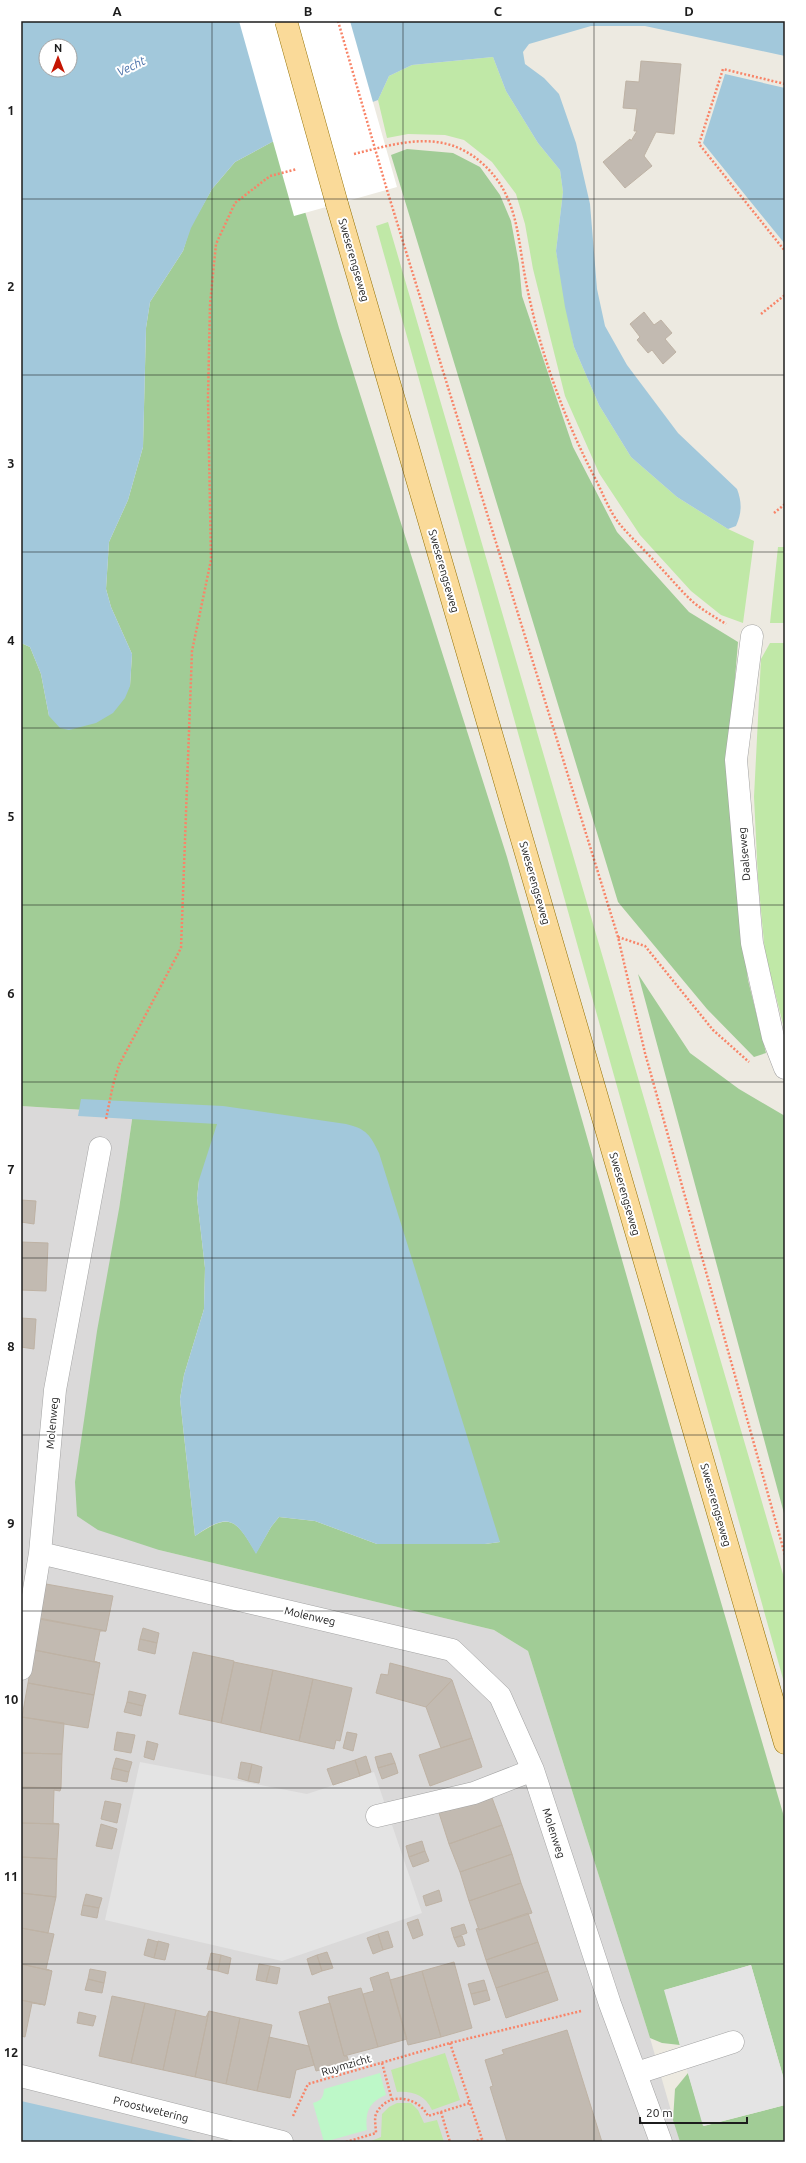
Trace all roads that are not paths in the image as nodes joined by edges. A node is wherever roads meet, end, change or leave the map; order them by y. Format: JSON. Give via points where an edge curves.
{"nodes":[{"id":1,"x":286,"y":21,"type":"edge"},
{"id":2,"x":752,"y":636,"type":"road end"},
{"id":3,"x":785,"y":1068,"type":"edge"},
{"id":4,"x":100,"y":1148,"type":"road end"},
{"id":5,"x":40,"y":1553,"type":"junction"},
{"id":6,"x":21,"y":1669,"type":"edge"},
{"id":7,"x":785,"y":1744,"type":"edge"},
{"id":8,"x":533,"y":1770,"type":"junction"},
{"id":9,"x":377,"y":1816,"type":"dead end"},
{"id":10,"x":733,"y":2042,"type":"dead end"},
{"id":11,"x":637,"y":2073,"type":"junction"},
{"id":12,"x":21,"y":2076,"type":"edge"},
{"id":13,"x":282,"y":2142,"type":"edge"},
{"id":14,"x":662,"y":2142,"type":"edge"}],
"edges":[{"from":1,"to":7,"type":"main road","name":"Sweserengseweg","bridge":true},
{"from":2,"to":3,"type":"street","name":"Daalseweg","via":[[736,760],[752,943],[773,1037]]},
{"from":4,"to":5,"type":"street","name":"Molenweg","via":[[55,1390]]},
{"from":5,"to":6,"type":"street"},
{"from":5,"to":8,"type":"street","name":"Molenweg","via":[[452,1650],[500,1696]]},
{"from":8,"to":9,"type":"street","via":[[474,1793]]},
{"from":8,"to":11,"type":"street","name":"Molenweg","via":[[610,2004]]},
{"from":10,"to":11,"type":"street"},
{"from":11,"to":14,"type":"street","name":"Molenweg"},
{"from":12,"to":13,"type":"street","name":"Proostwetering"}]}
